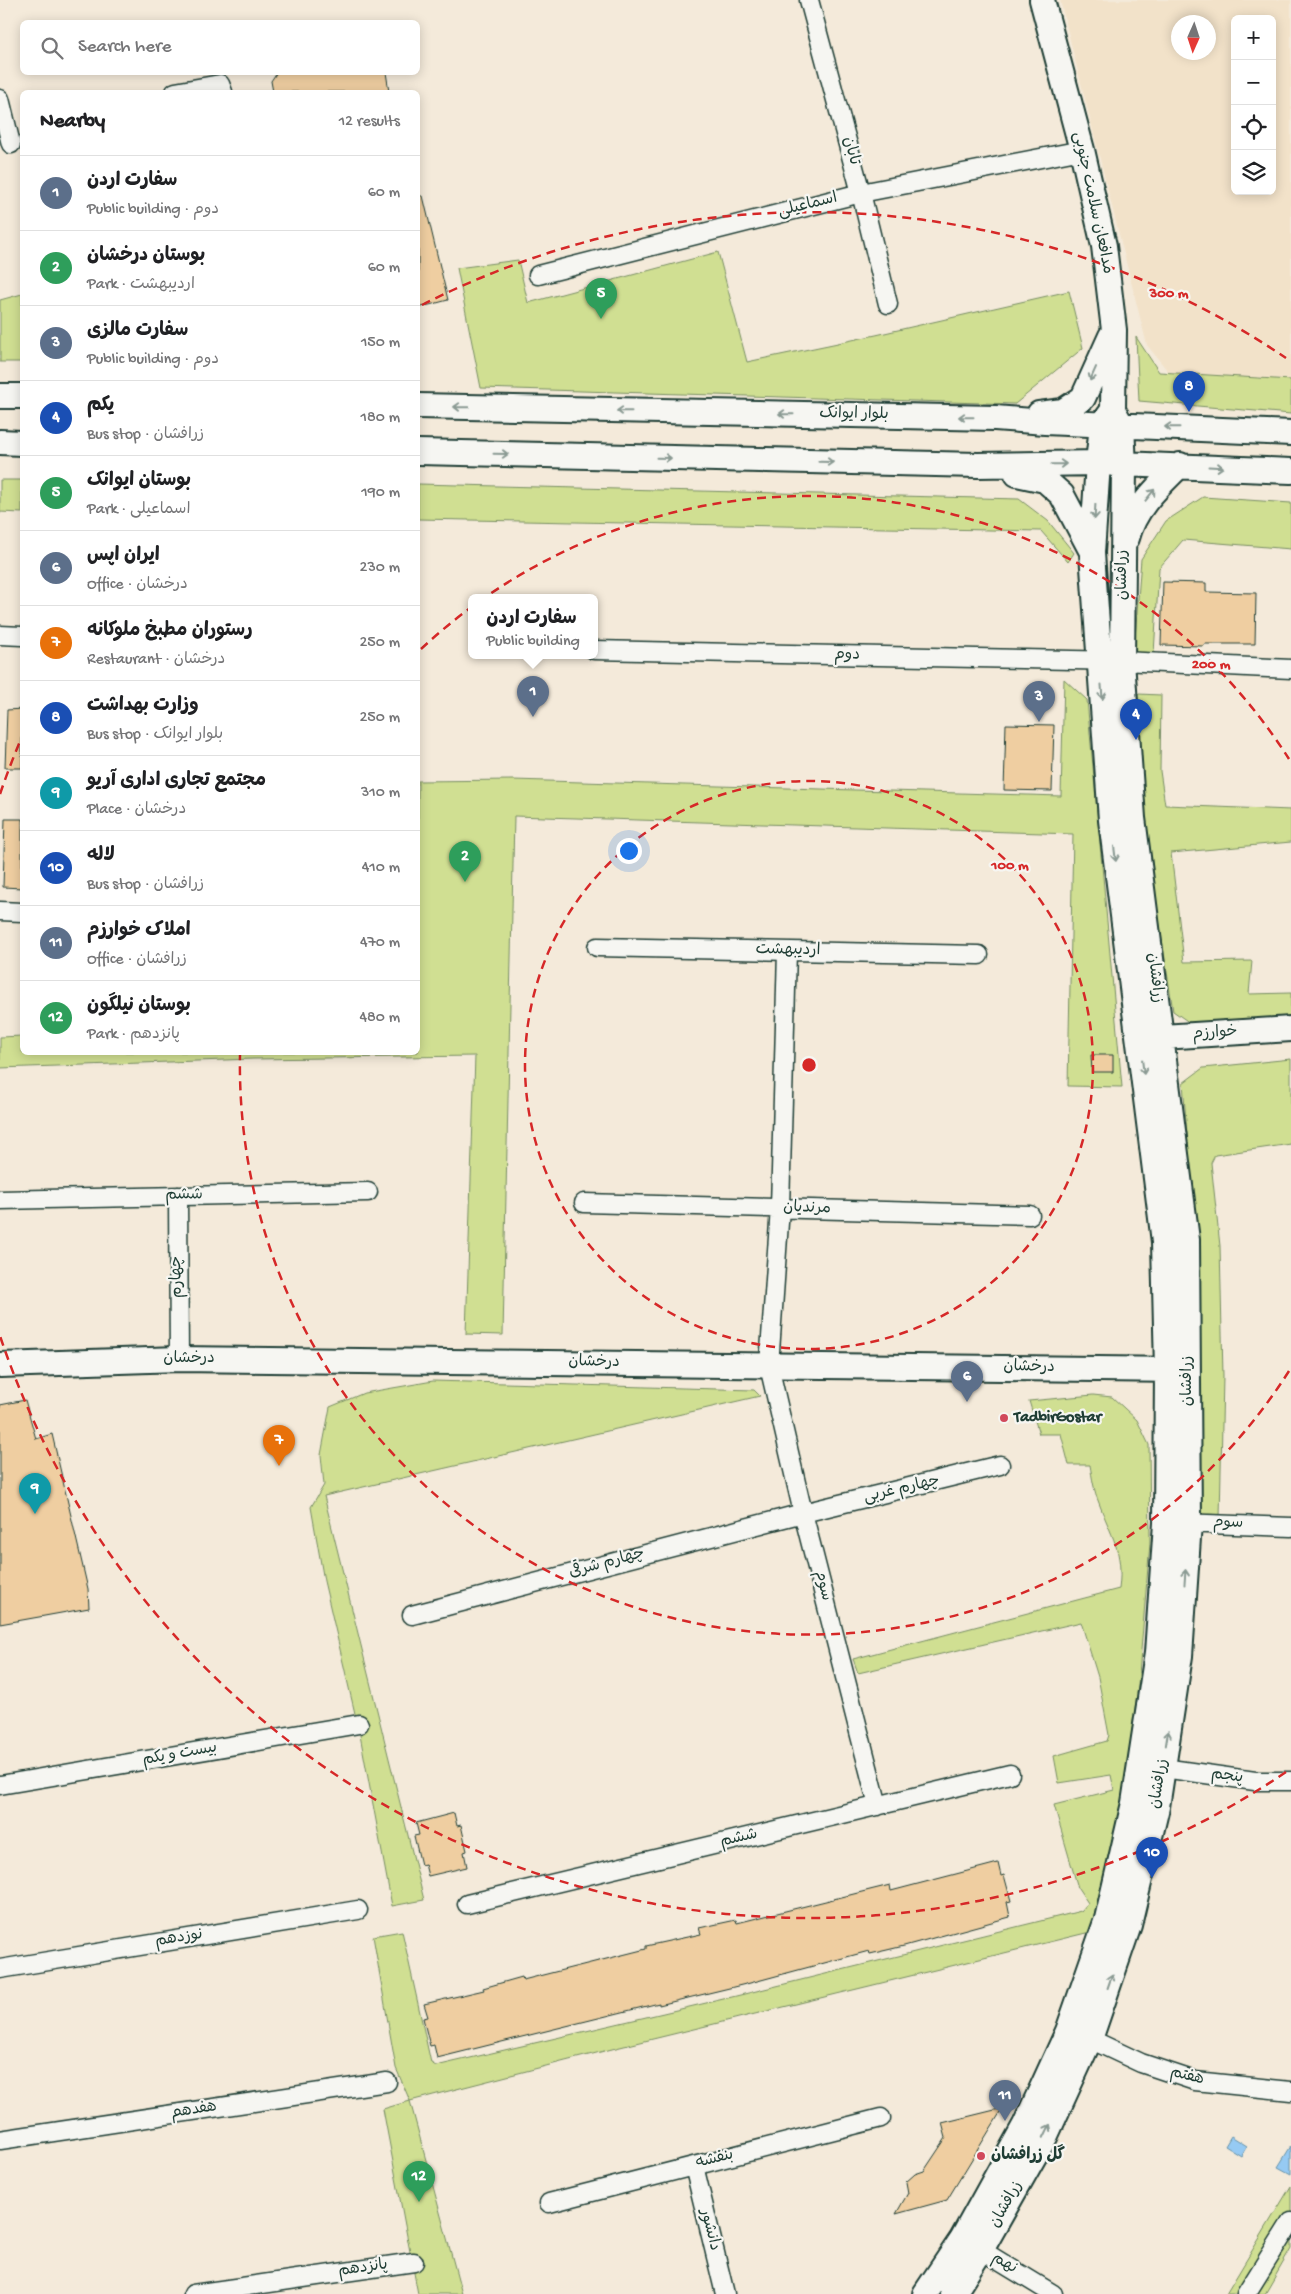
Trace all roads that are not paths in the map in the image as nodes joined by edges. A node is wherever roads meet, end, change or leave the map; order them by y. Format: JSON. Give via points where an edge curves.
{"nodes":[{"id":1,"x":809,"y":0,"type":"edge"},
{"id":2,"x":1042,"y":0,"type":"edge"},
{"id":3,"x":186,"y":90,"type":"edge"},
{"id":4,"x":222,"y":90,"type":"edge"},
{"id":5,"x":0,"y":99,"type":"edge"},
{"id":6,"x":11,"y":144,"type":"edge"},
{"id":7,"x":1082,"y":150,"type":"junction"},
{"id":8,"x":861,"y":193,"type":"junction"},
{"id":9,"x":538,"y":276,"type":"dead end"},
{"id":10,"x":888,"y":304,"type":"dead end"},
{"id":11,"x":1114,"y":330,"type":"junction"},
{"id":12,"x":0,"y":396,"type":"edge"},
{"id":13,"x":20,"y":396,"type":"edge"},
{"id":14,"x":420,"y":406,"type":"edge"},
{"id":15,"x":995,"y":418,"type":"junction"},
{"id":16,"x":1112,"y":420,"type":"junction"},
{"id":17,"x":1291,"y":433,"type":"edge"},
{"id":18,"x":0,"y":442,"type":"edge"},
{"id":19,"x":20,"y":443,"type":"edge"},
{"id":20,"x":420,"y":452,"type":"edge"},
{"id":21,"x":1098,"y":463,"type":"junction"},
{"id":22,"x":978,"y":465,"type":"junction"},
{"id":23,"x":1180,"y":465,"type":"junction"},
{"id":24,"x":1124,"y":466,"type":"junction"},
{"id":25,"x":1291,"y":471,"type":"edge"},
{"id":26,"x":1092,"y":553,"type":"junction"},
{"id":27,"x":1123,"y":554,"type":"junction"},
{"id":28,"x":0,"y":636,"type":"edge"},
{"id":29,"x":20,"y":636,"type":"edge"},
{"id":30,"x":598,"y":650,"type":"edge"},
{"id":31,"x":1111,"y":661,"type":"junction"},
{"id":32,"x":1291,"y":669,"type":"edge"},
{"id":33,"x":0,"y":911,"type":"edge"},
{"id":34,"x":20,"y":912,"type":"edge"},
{"id":35,"x":597,"y":947,"type":"dead end"},
{"id":36,"x":787,"y":951,"type":"junction"},
{"id":37,"x":980,"y":955,"type":"dead end"},
{"id":38,"x":1291,"y":1029,"type":"edge"},
{"id":39,"x":1150,"y":1038,"type":"junction"},
{"id":40,"x":368,"y":1192,"type":"dead end"},
{"id":41,"x":178,"y":1196,"type":"junction"},
{"id":42,"x":0,"y":1200,"type":"edge"},
{"id":43,"x":584,"y":1203,"type":"dead end"},
{"id":44,"x":780,"y":1208,"type":"junction"},
{"id":45,"x":1030,"y":1215,"type":"dead end"},
{"id":46,"x":179,"y":1359,"type":"junction"},
{"id":47,"x":0,"y":1365,"type":"edge"},
{"id":48,"x":769,"y":1366,"type":"junction"},
{"id":49,"x":1177,"y":1370,"type":"junction"},
{"id":50,"x":1000,"y":1465,"type":"dead end"},
{"id":51,"x":803,"y":1513,"type":"junction"},
{"id":52,"x":1177,"y":1523,"type":"junction"},
{"id":53,"x":1291,"y":1527,"type":"edge"},
{"id":54,"x":412,"y":1615,"type":"dead end"},
{"id":55,"x":359,"y":1724,"type":"dead end"},
{"id":56,"x":1163,"y":1768,"type":"junction"},
{"id":57,"x":1010,"y":1774,"type":"dead end"},
{"id":58,"x":1291,"y":1781,"type":"edge"},
{"id":59,"x":0,"y":1785,"type":"edge"},
{"id":60,"x":878,"y":1806,"type":"junction"},
{"id":61,"x":467,"y":1904,"type":"dead end"},
{"id":62,"x":358,"y":1910,"type":"dead end"},
{"id":63,"x":0,"y":1969,"type":"edge"},
{"id":64,"x":1090,"y":2039,"type":"junction"},
{"id":65,"x":387,"y":2082,"type":"dead end"},
{"id":66,"x":1291,"y":2091,"type":"edge"},
{"id":67,"x":882,"y":2118,"type":"dead end"},
{"id":68,"x":0,"y":2140,"type":"edge"},
{"id":69,"x":694,"y":2166,"type":"junction"},
{"id":70,"x":549,"y":2204,"type":"dead end"},
{"id":71,"x":1291,"y":2222,"type":"edge"},
{"id":72,"x":981,"y":2250,"type":"junction"},
{"id":73,"x":414,"y":2262,"type":"dead end"},
{"id":74,"x":193,"y":2294,"type":"edge"},
{"id":75,"x":725,"y":2294,"type":"edge"},
{"id":76,"x":925,"y":2294,"type":"edge"},
{"id":77,"x":953,"y":2294,"type":"edge"},
{"id":78,"x":1053,"y":2294,"type":"edge"},
{"id":79,"x":1246,"y":2294,"type":"edge"}],
"edges":[{"from":1,"to":8,"type":"street","name":"تابان"},
{"from":2,"to":7,"type":"street","name":"مدافعان سلامت جنوبی"},
{"from":3,"to":4,"type":"street","via":[[220,84]]},
{"from":5,"to":6,"type":"street"},
{"from":7,"to":8,"type":"street","name":"اسماعیلی"},
{"from":7,"to":11,"type":"street","name":"مدافعان سلامت جنوبی","via":[[1104,246]]},
{"from":8,"to":9,"type":"street","name":"اسماعیلی"},
{"from":8,"to":10,"type":"street","name":"تابان"},
{"from":11,"to":15,"type":"street","one_way":true,"via":[[1083,398],[1063,411]]},
{"from":11,"to":16,"type":"street","name":"مدافعان سلامت جنوبی"},
{"from":12,"to":13,"type":"street"},
{"from":15,"to":14,"type":"street","name":"بلوار ایوانک","one_way":true},
{"from":15,"to":16,"type":"street","name":"بلوار ایوانک"},
{"from":17,"to":16,"type":"street","name":"بلوار ایوانک","one_way":true},
{"from":16,"to":21,"type":"street","name":"زرافشان"},
{"from":16,"to":24,"type":"street","name":"زرافشان"},
{"from":18,"to":19,"type":"street"},
{"from":20,"to":22,"type":"street","one_way":true},
{"from":22,"to":21,"type":"street","one_way":true},
{"from":21,"to":24,"type":"street"},
{"from":21,"to":26,"type":"street","name":"زرافشان","one_way":true},
{"from":22,"to":26,"type":"street","via":[[1045,480],[1062,495]]},
{"from":23,"to":24,"type":"street"},
{"from":23,"to":25,"type":"street","one_way":true},
{"from":27,"to":23,"type":"street","one_way":true,"via":[[1131,524],[1150,494]]},
{"from":24,"to":27,"type":"street","name":"زرافشان"},
{"from":26,"to":31,"type":"street","name":"زرافشان"},
{"from":27,"to":31,"type":"street","name":"زرافشان"},
{"from":28,"to":29,"type":"street"},
{"from":30,"to":31,"type":"street","name":"دوم"},
{"from":31,"to":32,"type":"street","name":"دوم"},
{"from":31,"to":39,"type":"street","name":"زرافشان","via":[[1111,820]]},
{"from":33,"to":34,"type":"street"},
{"from":35,"to":36,"type":"street","name":"اردیبهشت"},
{"from":36,"to":37,"type":"street","name":"اردیبهشت"},
{"from":36,"to":44,"type":"street","name":"سوم"},
{"from":38,"to":39,"type":"street","name":"خوارزم"},
{"from":39,"to":49,"type":"street","name":"زرافشان","via":[[1164,1242]]},
{"from":40,"to":41,"type":"street","name":"ششم"},
{"from":41,"to":42,"type":"street","name":"ششم"},
{"from":41,"to":46,"type":"street","name":"چهارم"},
{"from":43,"to":44,"type":"street","name":"مرنديان"},
{"from":44,"to":45,"type":"street","name":"مرنديان"},
{"from":44,"to":48,"type":"street","name":"سوم"},
{"from":46,"to":47,"type":"street","name":"درخشان"},
{"from":46,"to":48,"type":"street","name":"درخشان"},
{"from":48,"to":49,"type":"street","name":"درخشان"},
{"from":48,"to":51,"type":"street","name":"سوم"},
{"from":49,"to":52,"type":"street","name":"زرافشان"},
{"from":50,"to":51,"type":"street","name":"چهارم غربی"},
{"from":51,"to":54,"type":"street","name":"چهارم شرقی"},
{"from":51,"to":60,"type":"street","name":"سوم"},
{"from":52,"to":53,"type":"street","name":"سوم"},
{"from":56,"to":52,"type":"street","name":"زرافشان","one_way":true,"via":[[1180,1656]]},
{"from":52,"to":76,"type":"street","name":"زرافشان","via":[[1134,1803],[1107,1919],[1068,2031],[1025,2125],[962,2239]]},
{"from":55,"to":59,"type":"street","name":"بیست و یکم"},
{"from":56,"to":58,"type":"street","name":"پنجم","via":[[1255,1781]]},
{"from":64,"to":56,"type":"street","name":"زرافشان","one_way":true,"via":[[1129,1925]]},
{"from":57,"to":60,"type":"street","name":"ششم"},
{"from":60,"to":61,"type":"street","name":"ششم"},
{"from":62,"to":63,"type":"street","name":"نوزدهم"},
{"from":64,"to":66,"type":"street","name":"هفتم","via":[[1141,2063],[1195,2081]]},
{"from":72,"to":64,"type":"street","name":"زرافشان","one_way":true,"via":[[1046,2135]]},
{"from":65,"to":68,"type":"street","name":"هفدهم"},
{"from":67,"to":69,"type":"street","name":"بنفشه"},
{"from":69,"to":70,"type":"street","name":"بنفشه"},
{"from":69,"to":75,"type":"street","name":"دانشور"},
{"from":71,"to":79,"type":"street"},
{"from":72,"to":77,"type":"street","name":"زرافشان"},
{"from":72,"to":78,"type":"street","name":"نهم"},
{"from":73,"to":74,"type":"street","name":"پانزدهم"}]}
